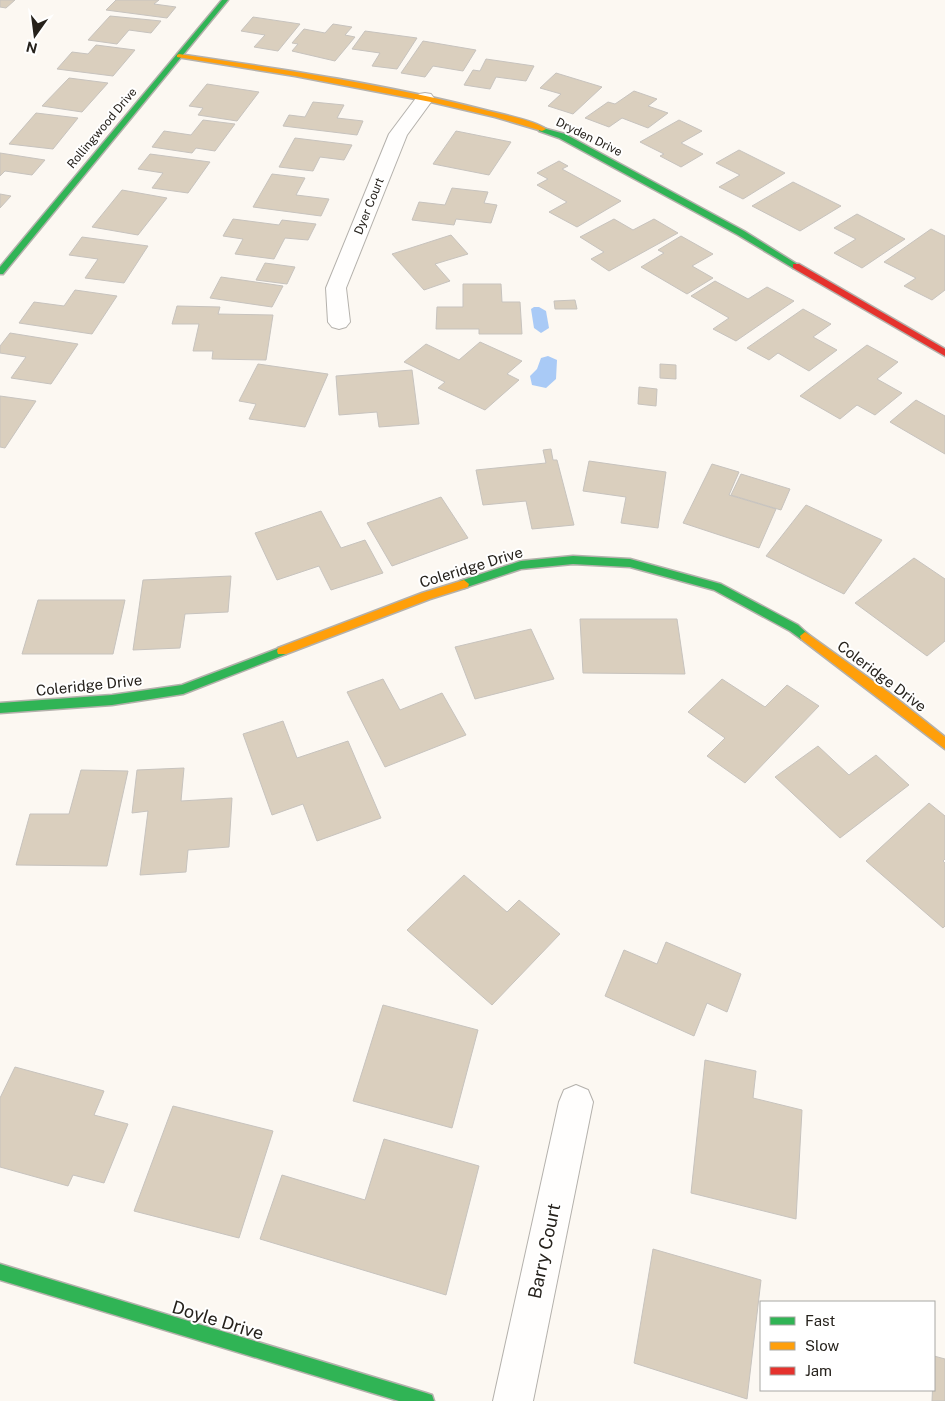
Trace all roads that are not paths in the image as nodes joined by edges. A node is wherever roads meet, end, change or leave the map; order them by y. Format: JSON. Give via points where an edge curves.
{"nodes":[{"id":1,"x":225,"y":0,"type":"edge"},
{"id":2,"x":179,"y":56,"type":"junction"},
{"id":3,"x":425,"y":98,"type":"junction"},
{"id":4,"x":0,"y":272,"type":"edge"},
{"id":5,"x":339,"y":322,"type":"dead end"},
{"id":6,"x":945,"y":353,"type":"edge"},
{"id":7,"x":0,"y":708,"type":"edge"},
{"id":8,"x":945,"y":744,"type":"edge"},
{"id":9,"x":576,"y":1102,"type":"dead end"},
{"id":10,"x":0,"y":1272,"type":"edge"},
{"id":11,"x":426,"y":1401,"type":"edge"},
{"id":12,"x":512,"y":1401,"type":"edge"}],
"edges":[{"from":1,"to":2,"type":"street","name":"Rollingwood Drive"},
{"from":2,"to":3,"type":"street","name":"Dryden Drive"},
{"from":2,"to":4,"type":"street","name":"Rollingwood Drive"},
{"from":3,"to":5,"type":"street","name":"Dyer Court","via":[[398,134],[336,288]]},
{"from":3,"to":6,"type":"street","name":"Dryden Drive","via":[[498,114],[562,136],[741,233]]},
{"from":7,"to":8,"type":"street","name":"Coleridge Drive","via":[[112,700],[183,689],[445,590],[521,565],[573,560],[630,563],[717,587],[794,628]]},
{"from":9,"to":12,"type":"street","name":"Barry Court"},
{"from":10,"to":11,"type":"street","name":"Doyle Drive"}]}
